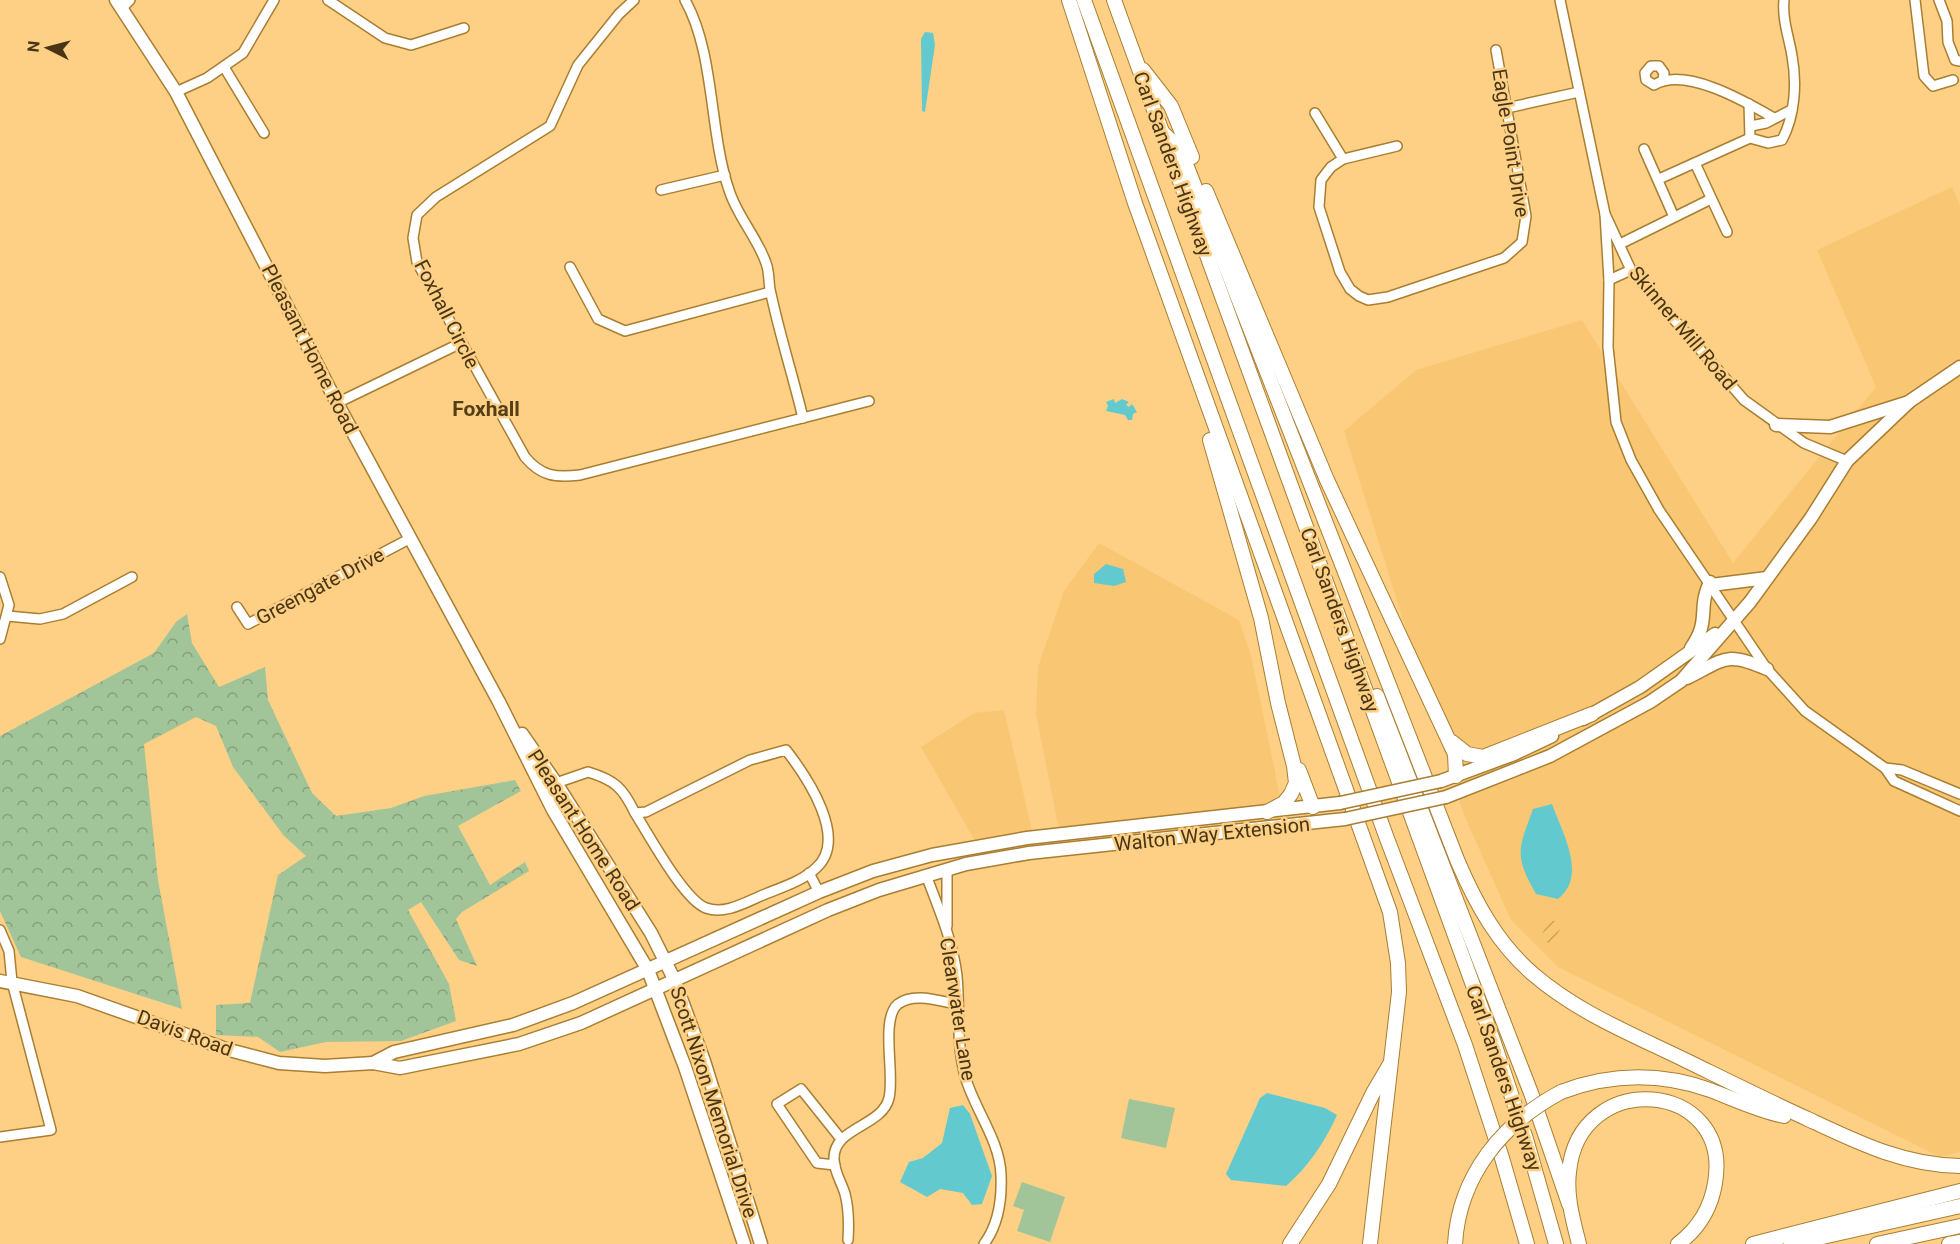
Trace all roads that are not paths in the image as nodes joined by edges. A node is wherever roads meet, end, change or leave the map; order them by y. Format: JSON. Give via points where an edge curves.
{"nodes":[{"id":1,"x":274,"y":0,"type":"edge"},
{"id":2,"x":328,"y":0,"type":"edge"},
{"id":3,"x":634,"y":0,"type":"edge"},
{"id":4,"x":684,"y":0,"type":"edge"},
{"id":5,"x":1069,"y":0,"type":"edge"},
{"id":6,"x":1084,"y":0,"type":"edge"},
{"id":7,"x":1114,"y":0,"type":"edge"},
{"id":8,"x":1560,"y":0,"type":"edge"},
{"id":9,"x":1784,"y":0,"type":"edge"},
{"id":10,"x":1915,"y":0,"type":"edge"},
{"id":11,"x":1939,"y":0,"type":"edge"},
{"id":12,"x":123,"y":3,"type":"edge"},
{"id":13,"x":464,"y":28,"type":"dead end"},
{"id":14,"x":1496,"y":50,"type":"dead end"},
{"id":15,"x":1135,"y":59,"type":"junction"},
{"id":16,"x":1960,"y":61,"type":"edge"},
{"id":17,"x":224,"y":67,"type":"junction"},
{"id":18,"x":1663,"y":79,"type":"dead end"},
{"id":19,"x":1953,"y":80,"type":"dead end"},
{"id":20,"x":176,"y":92,"type":"junction"},
{"id":21,"x":1579,"y":92,"type":"junction"},
{"id":22,"x":1749,"y":104,"type":"junction"},
{"id":23,"x":1507,"y":108,"type":"junction"},
{"id":24,"x":1791,"y":110,"type":"junction"},
{"id":25,"x":1315,"y":113,"type":"dead end"},
{"id":26,"x":1774,"y":118,"type":"junction"},
{"id":27,"x":1751,"y":126,"type":"junction"},
{"id":28,"x":1160,"y":130,"type":"junction"},
{"id":29,"x":264,"y":134,"type":"dead end"},
{"id":30,"x":1750,"y":138,"type":"junction"},
{"id":31,"x":1397,"y":146,"type":"dead end"},
{"id":32,"x":1644,"y":149,"type":"dead end"},
{"id":33,"x":1343,"y":159,"type":"junction"},
{"id":34,"x":1695,"y":163,"type":"junction"},
{"id":35,"x":725,"y":175,"type":"junction"},
{"id":36,"x":1659,"y":179,"type":"junction"},
{"id":37,"x":661,"y":190,"type":"dead end"},
{"id":38,"x":1712,"y":199,"type":"junction"},
{"id":39,"x":1605,"y":214,"type":"junction"},
{"id":40,"x":1674,"y":217,"type":"junction"},
{"id":41,"x":1727,"y":232,"type":"dead end"},
{"id":42,"x":1620,"y":244,"type":"junction"},
{"id":43,"x":570,"y":267,"type":"dead end"},
{"id":44,"x":1630,"y":270,"type":"junction"},
{"id":45,"x":1609,"y":280,"type":"junction"},
{"id":46,"x":770,"y":292,"type":"junction"},
{"id":47,"x":461,"y":343,"type":"junction"},
{"id":48,"x":1960,"y":367,"type":"edge"},
{"id":49,"x":1203,"y":394,"type":"junction"},
{"id":50,"x":869,"y":401,"type":"dead end"},
{"id":51,"x":1910,"y":401,"type":"junction"},
{"id":52,"x":337,"y":403,"type":"junction"},
{"id":53,"x":803,"y":418,"type":"junction"},
{"id":54,"x":1776,"y":425,"type":"junction"},
{"id":55,"x":1847,"y":461,"type":"junction"},
{"id":56,"x":409,"y":539,"type":"junction"},
{"id":57,"x":0,"y":577,"type":"edge"},
{"id":58,"x":132,"y":577,"type":"dead end"},
{"id":59,"x":1767,"y":578,"type":"junction"},
{"id":60,"x":1711,"y":584,"type":"junction"},
{"id":61,"x":237,"y":607,"type":"dead end"},
{"id":62,"x":7,"y":616,"type":"junction"},
{"id":63,"x":1734,"y":619,"type":"junction"},
{"id":64,"x":1344,"y":633,"type":"junction"},
{"id":65,"x":0,"y":639,"type":"edge"},
{"id":66,"x":1687,"y":655,"type":"junction"},
{"id":67,"x":1767,"y":669,"type":"junction"},
{"id":68,"x":1274,"y":678,"type":"junction"},
{"id":69,"x":1681,"y":681,"type":"junction"},
{"id":70,"x":499,"y":702,"type":"junction"},
{"id":71,"x":1592,"y":714,"type":"junction"},
{"id":72,"x":1446,"y":736,"type":"junction"},
{"id":73,"x":1885,"y":768,"type":"junction"},
{"id":74,"x":1456,"y":776,"type":"junction"},
{"id":75,"x":556,"y":783,"type":"junction"},
{"id":76,"x":544,"y":793,"type":"junction"},
{"id":77,"x":1960,"y":794,"type":"edge"},
{"id":78,"x":1448,"y":796,"type":"junction"},
{"id":79,"x":1314,"y":807,"type":"junction"},
{"id":80,"x":1960,"y":811,"type":"edge"},
{"id":81,"x":1267,"y":812,"type":"junction"},
{"id":82,"x":635,"y":813,"type":"junction"},
{"id":83,"x":1323,"y":822,"type":"junction"},
{"id":84,"x":1056,"y":835,"type":"junction"},
{"id":85,"x":1056,"y":851,"type":"junction"},
{"id":86,"x":947,"y":869,"type":"junction"},
{"id":87,"x":809,"y":873,"type":"junction"},
{"id":88,"x":926,"y":875,"type":"junction"},
{"id":89,"x":819,"y":892,"type":"junction"},
{"id":90,"x":0,"y":930,"type":"edge"},
{"id":91,"x":947,"y":935,"type":"junction"},
{"id":92,"x":665,"y":962,"type":"junction"},
{"id":93,"x":648,"y":970,"type":"junction"},
{"id":94,"x":674,"y":979,"type":"junction"},
{"id":95,"x":6,"y":982,"type":"edge"},
{"id":96,"x":656,"y":989,"type":"junction"},
{"id":97,"x":957,"y":1004,"type":"junction"},
{"id":98,"x":1393,"y":1060,"type":"junction"},
{"id":99,"x":373,"y":1063,"type":"junction"},
{"id":100,"x":1813,"y":1121,"type":"junction"},
{"id":101,"x":0,"y":1137,"type":"edge"},
{"id":102,"x":841,"y":1139,"type":"junction"},
{"id":103,"x":835,"y":1165,"type":"junction"},
{"id":104,"x":1960,"y":1166,"type":"edge"},
{"id":105,"x":1960,"y":1191,"type":"edge"},
{"id":106,"x":1569,"y":1204,"type":"junction"},
{"id":107,"x":1960,"y":1206,"type":"edge"},
{"id":108,"x":1960,"y":1226,"type":"edge"},
{"id":109,"x":846,"y":1242,"type":"edge"},
{"id":110,"x":1960,"y":1242,"type":"edge"},
{"id":111,"x":744,"y":1244,"type":"edge"},
{"id":112,"x":761,"y":1244,"type":"edge"},
{"id":113,"x":984,"y":1244,"type":"edge"},
{"id":114,"x":1290,"y":1244,"type":"edge"},
{"id":115,"x":1370,"y":1244,"type":"edge"},
{"id":116,"x":1455,"y":1244,"type":"edge"},
{"id":117,"x":1527,"y":1244,"type":"edge"},
{"id":118,"x":1556,"y":1244,"type":"edge"},
{"id":119,"x":1578,"y":1244,"type":"edge"},
{"id":120,"x":1678,"y":1244,"type":"edge"},
{"id":121,"x":1753,"y":1244,"type":"edge"},
{"id":122,"x":1791,"y":1244,"type":"edge"},
{"id":123,"x":1877,"y":1244,"type":"edge"},
{"id":124,"x":1949,"y":1244,"type":"edge"}],
"edges":[{"from":1,"to":17,"type":"street","via":[[243,53]]},
{"from":2,"to":13,"type":"street","via":[[385,39],[411,45]]},
{"from":3,"to":47,"type":"street","name":"Foxhall Circle","via":[[578,65],[550,126],[436,197],[417,215],[412,238],[417,262]]},
{"from":4,"to":35,"type":"street","via":[[701,48]]},
{"from":5,"to":49,"type":"highway"},
{"from":6,"to":117,"type":"highway","name":"Carl Sanders Highway","via":[[1465,1045]]},
{"from":7,"to":15,"type":"highway","name":"Carl Sanders Highway"},
{"from":8,"to":21,"type":"street","name":"Skinner Mill Road"},
{"from":9,"to":24,"type":"street","via":[[1795,81]]},
{"from":10,"to":19,"type":"street","via":[[1924,76],[1933,86]]},
{"from":11,"to":16,"type":"street","via":[[1947,21],[1950,50],[1955,60]]},
{"from":12,"to":20,"type":"main road","name":"Pleasant Home Road"},
{"from":14,"to":23,"type":"street","name":"Eagle Point Drive"},
{"from":15,"to":28,"type":"highway","name":"Carl Sanders Highway"},
{"from":15,"to":72,"type":"highway","via":[[1171,106],[1327,480]]},
{"from":17,"to":20,"type":"street"},
{"from":17,"to":29,"type":"street"},
{"from":18,"to":22,"type":"street","via":[[1697,83]]},
{"from":20,"to":52,"type":"main road","name":"Pleasant Home Road"},
{"from":21,"to":23,"type":"street"},
{"from":21,"to":39,"type":"street","name":"Skinner Mill Road"},
{"from":22,"to":26,"type":"street"},
{"from":22,"to":27,"type":"street"},
{"from":23,"to":33,"type":"street","name":"Eagle Point Drive","via":[[1526,216],[1522,242],[1504,258],[1388,297],[1368,300],[1359,296],[1340,272],[1319,207],[1321,180]]},
{"from":24,"to":26,"type":"street"},
{"from":24,"to":30,"type":"street","via":[[1782,140],[1768,144]]},
{"from":25,"to":33,"type":"street"},
{"from":26,"to":27,"type":"street"},
{"from":27,"to":30,"type":"street"},
{"from":28,"to":64,"type":"highway","name":"Carl Sanders Highway"},
{"from":28,"to":100,"type":"highway","via":[[1180,149],[1458,862],[1487,920],[1521,962],[1572,1003]]},
{"from":30,"to":34,"type":"street"},
{"from":31,"to":33,"type":"street","name":"Eagle Point Drive"},
{"from":32,"to":36,"type":"street"},
{"from":34,"to":36,"type":"street"},
{"from":34,"to":38,"type":"street"},
{"from":35,"to":37,"type":"street"},
{"from":35,"to":46,"type":"street","via":[[734,202],[767,265]]},
{"from":36,"to":40,"type":"street"},
{"from":38,"to":40,"type":"street"},
{"from":38,"to":41,"type":"street"},
{"from":39,"to":42,"type":"street","name":"Skinner Mill Road"},
{"from":39,"to":45,"type":"street"},
{"from":40,"to":42,"type":"street"},
{"from":42,"to":44,"type":"street","name":"Skinner Mill Road"},
{"from":43,"to":46,"type":"street","via":[[598,319],[625,331]]},
{"from":44,"to":45,"type":"street"},
{"from":44,"to":54,"type":"street","name":"Skinner Mill Road","via":[[1744,400]]},
{"from":45,"to":60,"type":"street","via":[[1608,347],[1616,422],[1631,460],[1659,510]]},
{"from":46,"to":53,"type":"street"},
{"from":47,"to":52,"type":"street"},
{"from":47,"to":53,"type":"street","name":"Foxhall Circle","via":[[525,457],[546,476],[580,475]]},
{"from":48,"to":51,"type":"main road","name":"Walton Way Extension"},
{"from":49,"to":68,"type":"highway","via":[[1204,420],[1261,618]]},
{"from":49,"to":98,"type":"highway","via":[[1390,912],[1399,992]]},
{"from":50,"to":53,"type":"street","name":"Foxhall Circle"},
{"from":51,"to":54,"type":"main road","via":[[1830,427]]},
{"from":51,"to":55,"type":"main road","name":"Walton Way Extension"},
{"from":52,"to":56,"type":"main road","name":"Pleasant Home Road"},
{"from":54,"to":55,"type":"street","name":"Skinner Mill Road","via":[[1804,443]]},
{"from":55,"to":59,"type":"main road","name":"Walton Way Extension"},
{"from":56,"to":61,"type":"street","name":"Greengate Drive","via":[[248,624]]},
{"from":56,"to":70,"type":"main road","name":"Pleasant Home Road"},
{"from":57,"to":62,"type":"street","via":[[9,605]]},
{"from":58,"to":62,"type":"street","via":[[63,614],[40,619]]},
{"from":59,"to":60,"type":"main road"},
{"from":59,"to":63,"type":"main road","name":"Walton Way Extension"},
{"from":60,"to":63,"type":"street"},
{"from":60,"to":66,"type":"main road","via":[[1702,602],[1702,629]]},
{"from":62,"to":65,"type":"street"},
{"from":63,"to":66,"type":"main road","name":"Walton Way Extension"},
{"from":63,"to":67,"type":"street"},
{"from":63,"to":69,"type":"main road","name":"Walton Way Extension"},
{"from":64,"to":106,"type":"highway","via":[[1372,682],[1531,1093]]},
{"from":64,"to":118,"type":"highway","name":"Carl Sanders Highway","via":[[1493,1040]]},
{"from":66,"to":71,"type":"main road","name":"Walton Way Extension"},
{"from":67,"to":69,"type":"main road","via":[[1739,658],[1725,658]]},
{"from":67,"to":73,"type":"street","via":[[1805,711]]},
{"from":68,"to":79,"type":"highway","via":[[1302,780]]},
{"from":68,"to":81,"type":"highway","via":[[1296,783],[1284,803]]},
{"from":69,"to":78,"type":"main road","name":"Walton Way Extension","via":[[1550,756]]},
{"from":70,"to":75,"type":"main road","name":"Pleasant Home Road"},
{"from":70,"to":76,"type":"main road","name":"Pleasant Home Road"},
{"from":71,"to":72,"type":"highway","via":[[1483,757],[1460,751]]},
{"from":71,"to":74,"type":"main road","name":"Walton Way Extension","via":[[1514,754]]},
{"from":72,"to":74,"type":"highway","via":[[1455,754]]},
{"from":73,"to":77,"type":"street","via":[[1902,770]]},
{"from":73,"to":80,"type":"street","via":[[1894,781]]},
{"from":74,"to":78,"type":"main road"},
{"from":74,"to":79,"type":"main road","name":"Walton Way Extension","bridge":true},
{"from":75,"to":76,"type":"street"},
{"from":75,"to":82,"type":"street","via":[[588,772],[601,776],[616,783]]},
{"from":75,"to":92,"type":"main road","name":"Pleasant Home Road","via":[[651,933]]},
{"from":76,"to":93,"type":"main road","name":"Pleasant Home Road"},
{"from":78,"to":83,"type":"main road","name":"Walton Way Extension","bridge":true},
{"from":79,"to":81,"type":"main road","name":"Walton Way Extension"},
{"from":79,"to":83,"type":"main road"},
{"from":81,"to":84,"type":"main road","name":"Walton Way Extension"},
{"from":82,"to":87,"type":"street","via":[[694,901],[707,909],[726,910]]},
{"from":82,"to":87,"type":"street","via":[[646,812],[750,760],[786,750],[802,771],[829,829],[829,850]]},
{"from":83,"to":85,"type":"main road","name":"Walton Way Extension"},
{"from":84,"to":85,"type":"main road"},
{"from":84,"to":89,"type":"main road","name":"Walton Way Extension","via":[[932,855],[873,871]]},
{"from":85,"to":86,"type":"main road","name":"Walton Way Extension"},
{"from":86,"to":88,"type":"main road","name":"Walton Way Extension"},
{"from":86,"to":91,"type":"street"},
{"from":87,"to":89,"type":"street"},
{"from":88,"to":91,"type":"street","name":"Clearwater Lane"},
{"from":88,"to":94,"type":"main road","name":"Walton Way Extension","via":[[828,909]]},
{"from":89,"to":92,"type":"main road","name":"Walton Way Extension"},
{"from":90,"to":95,"type":"street","via":[[9,951]]},
{"from":91,"to":97,"type":"street","name":"Clearwater Lane","via":[[957,975]]},
{"from":92,"to":93,"type":"main road","name":"Walton Way Extension"},
{"from":92,"to":94,"type":"main road","name":"Scott Nixon Memorial Drive"},
{"from":93,"to":96,"type":"main road","name":"Scott Nixon Memorial Drive"},
{"from":93,"to":99,"type":"main road","name":"Davis Road","via":[[513,1025],[394,1052]]},
{"from":94,"to":96,"type":"main road","name":"Walton Way Extension"},
{"from":94,"to":112,"type":"main road","name":"Scott Nixon Memorial Drive"},
{"from":95,"to":99,"type":"main road","name":"Davis Road","via":[[77,996],[229,1050],[279,1063]]},
{"from":95,"to":101,"type":"street","via":[[51,1130]]},
{"from":96,"to":99,"type":"main road","name":"Davis Road","via":[[581,1023],[519,1044],[400,1068]]},
{"from":96,"to":111,"type":"main road","name":"Scott Nixon Memorial Drive"},
{"from":97,"to":102,"type":"street","via":[[911,998],[897,1004],[890,1018],[889,1100],[878,1117]]},
{"from":97,"to":113,"type":"street","name":"Clearwater Lane","via":[[964,1075],[997,1153],[1001,1173],[1000,1210]]},
{"from":98,"to":114,"type":"highway","via":[[1329,1184]]},
{"from":98,"to":115,"type":"highway"},
{"from":100,"to":104,"type":"highway","via":[[1881,1153],[1910,1161]]},
{"from":100,"to":116,"type":"highway","bridge":true,"via":[[1773,1114],[1690,1083],[1660,1077],[1615,1077],[1582,1084],[1561,1092],[1520,1118],[1490,1149],[1460,1210]]},
{"from":102,"to":103,"type":"street","via":[[833,1158]]},
{"from":102,"to":103,"type":"street","via":[[801,1089],[777,1104],[817,1163]]},
{"from":103,"to":109,"type":"street","via":[[849,1210]]},
{"from":105,"to":121,"type":"highway"},
{"from":106,"to":119,"type":"highway"},
{"from":106,"to":120,"type":"highway","via":[[1571,1157],[1582,1133],[1595,1118],[1614,1104],[1634,1098],[1669,1102],[1699,1121],[1709,1137],[1717,1167],[1707,1210]]},
{"from":107,"to":122,"type":"highway"},
{"from":108,"to":123,"type":"highway"},
{"from":110,"to":124,"type":"highway"}]}
